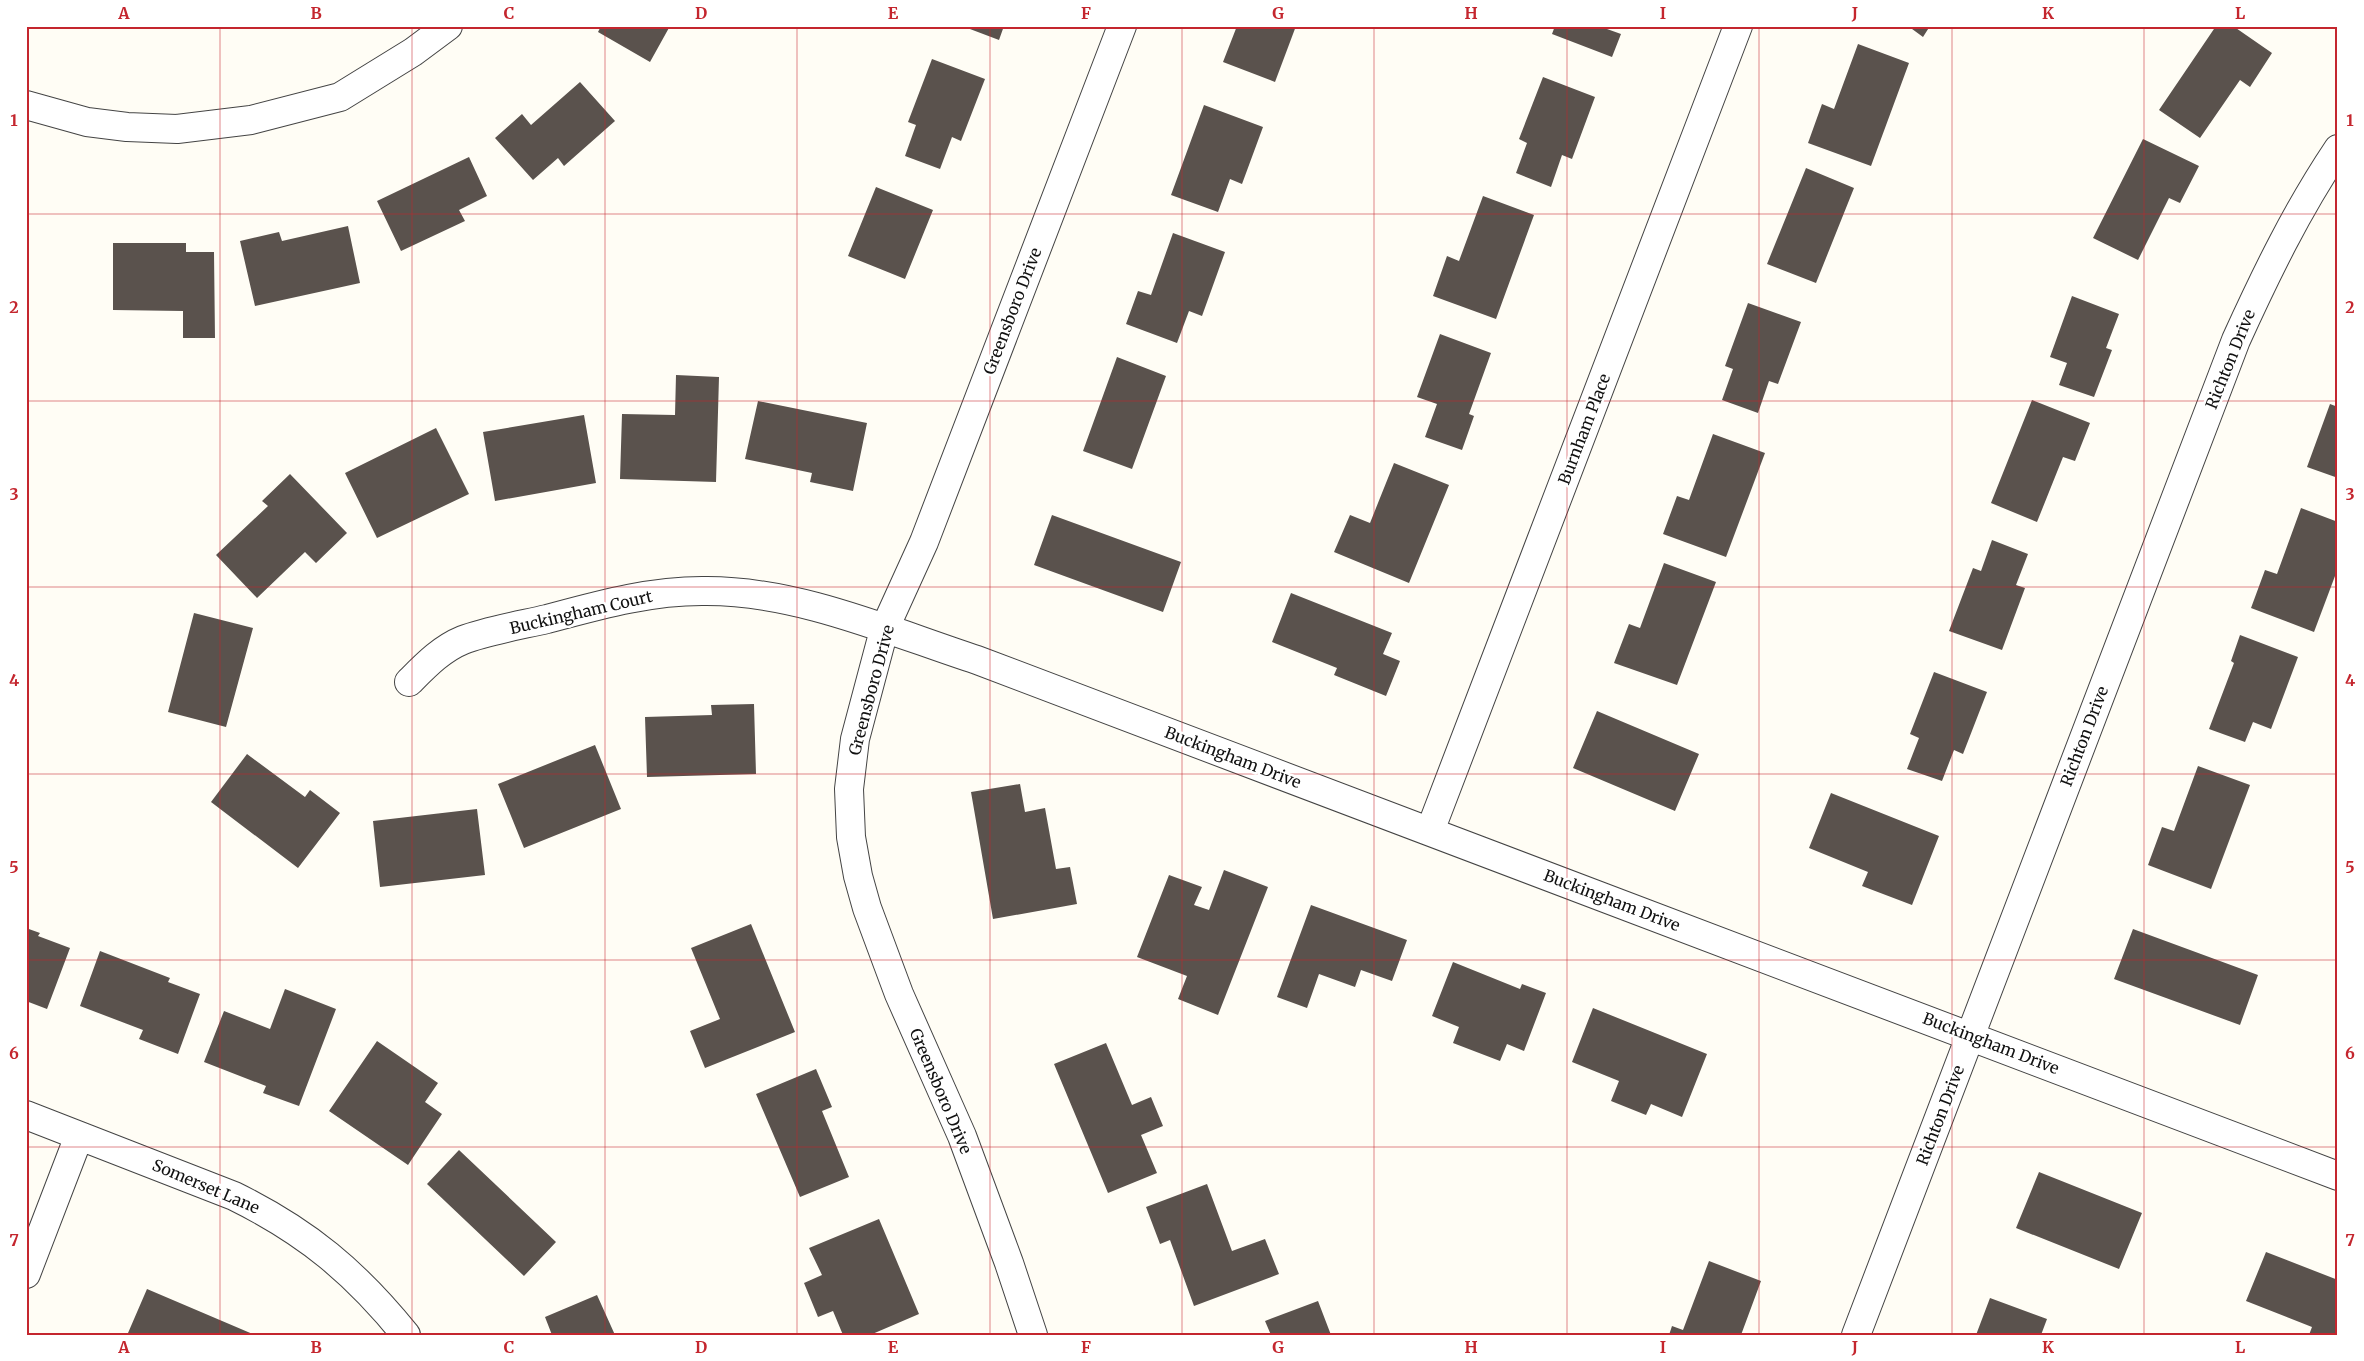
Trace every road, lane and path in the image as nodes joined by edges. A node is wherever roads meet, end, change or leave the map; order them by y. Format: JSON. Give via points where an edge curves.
{"nodes":[{"id":1,"x":448,"y":26,"type":"edge"},
{"id":2,"x":1122,"y":26,"type":"edge"},
{"id":3,"x":1738,"y":26,"type":"edge"},
{"id":4,"x":26,"y":105,"type":"edge"},
{"id":5,"x":2338,"y":150,"type":"edge"},
{"id":6,"x":884,"y":630,"type":"junction"},
{"id":7,"x":409,"y":682,"type":"dead end"},
{"id":8,"x":1430,"y":831,"type":"junction"},
{"id":9,"x":1970,"y":1035,"type":"junction"},
{"id":10,"x":26,"y":1116,"type":"edge"},
{"id":11,"x":79,"y":1136,"type":"junction"},
{"id":12,"x":2338,"y":1176,"type":"edge"},
{"id":13,"x":26,"y":1274,"type":"edge"},
{"id":14,"x":406,"y":1335,"type":"edge"},
{"id":15,"x":1033,"y":1335,"type":"edge"},
{"id":16,"x":1856,"y":1335,"type":"edge"}],
"edges":[{"from":1,"to":4,"type":"street","via":[[413,52],[340,96],[252,120],[177,129],[126,127],[86,122]]},
{"from":2,"to":6,"type":"street","name":"Greensboro Drive","via":[[924,542]]},
{"from":3,"to":8,"type":"street","name":"Burnham Place"},
{"from":5,"to":9,"type":"street","name":"Richton Drive","via":[[2274,256],[2236,340]]},
{"from":6,"to":7,"type":"street","name":"Buckingham Court","via":[[803,603],[772,597],[707,591],[649,595],[463,640],[437,655]]},
{"from":6,"to":8,"type":"street","name":"Buckingham Drive","via":[[977,660]]},
{"from":6,"to":15,"type":"street","name":"Greensboro Drive","via":[[855,739],[849,789],[851,837],[858,876],[899,994],[962,1136]]},
{"from":8,"to":9,"type":"street","name":"Buckingham Drive"},
{"from":9,"to":12,"type":"street","name":"Buckingham Drive"},
{"from":9,"to":16,"type":"street","name":"Richton Drive"},
{"from":10,"to":11,"type":"street","name":"Somerset Lane"},
{"from":11,"to":13,"type":"street"},
{"from":11,"to":14,"type":"street","name":"Somerset Lane","via":[[234,1196],[266,1212],[312,1241],[343,1266],[380,1302]]}]}
